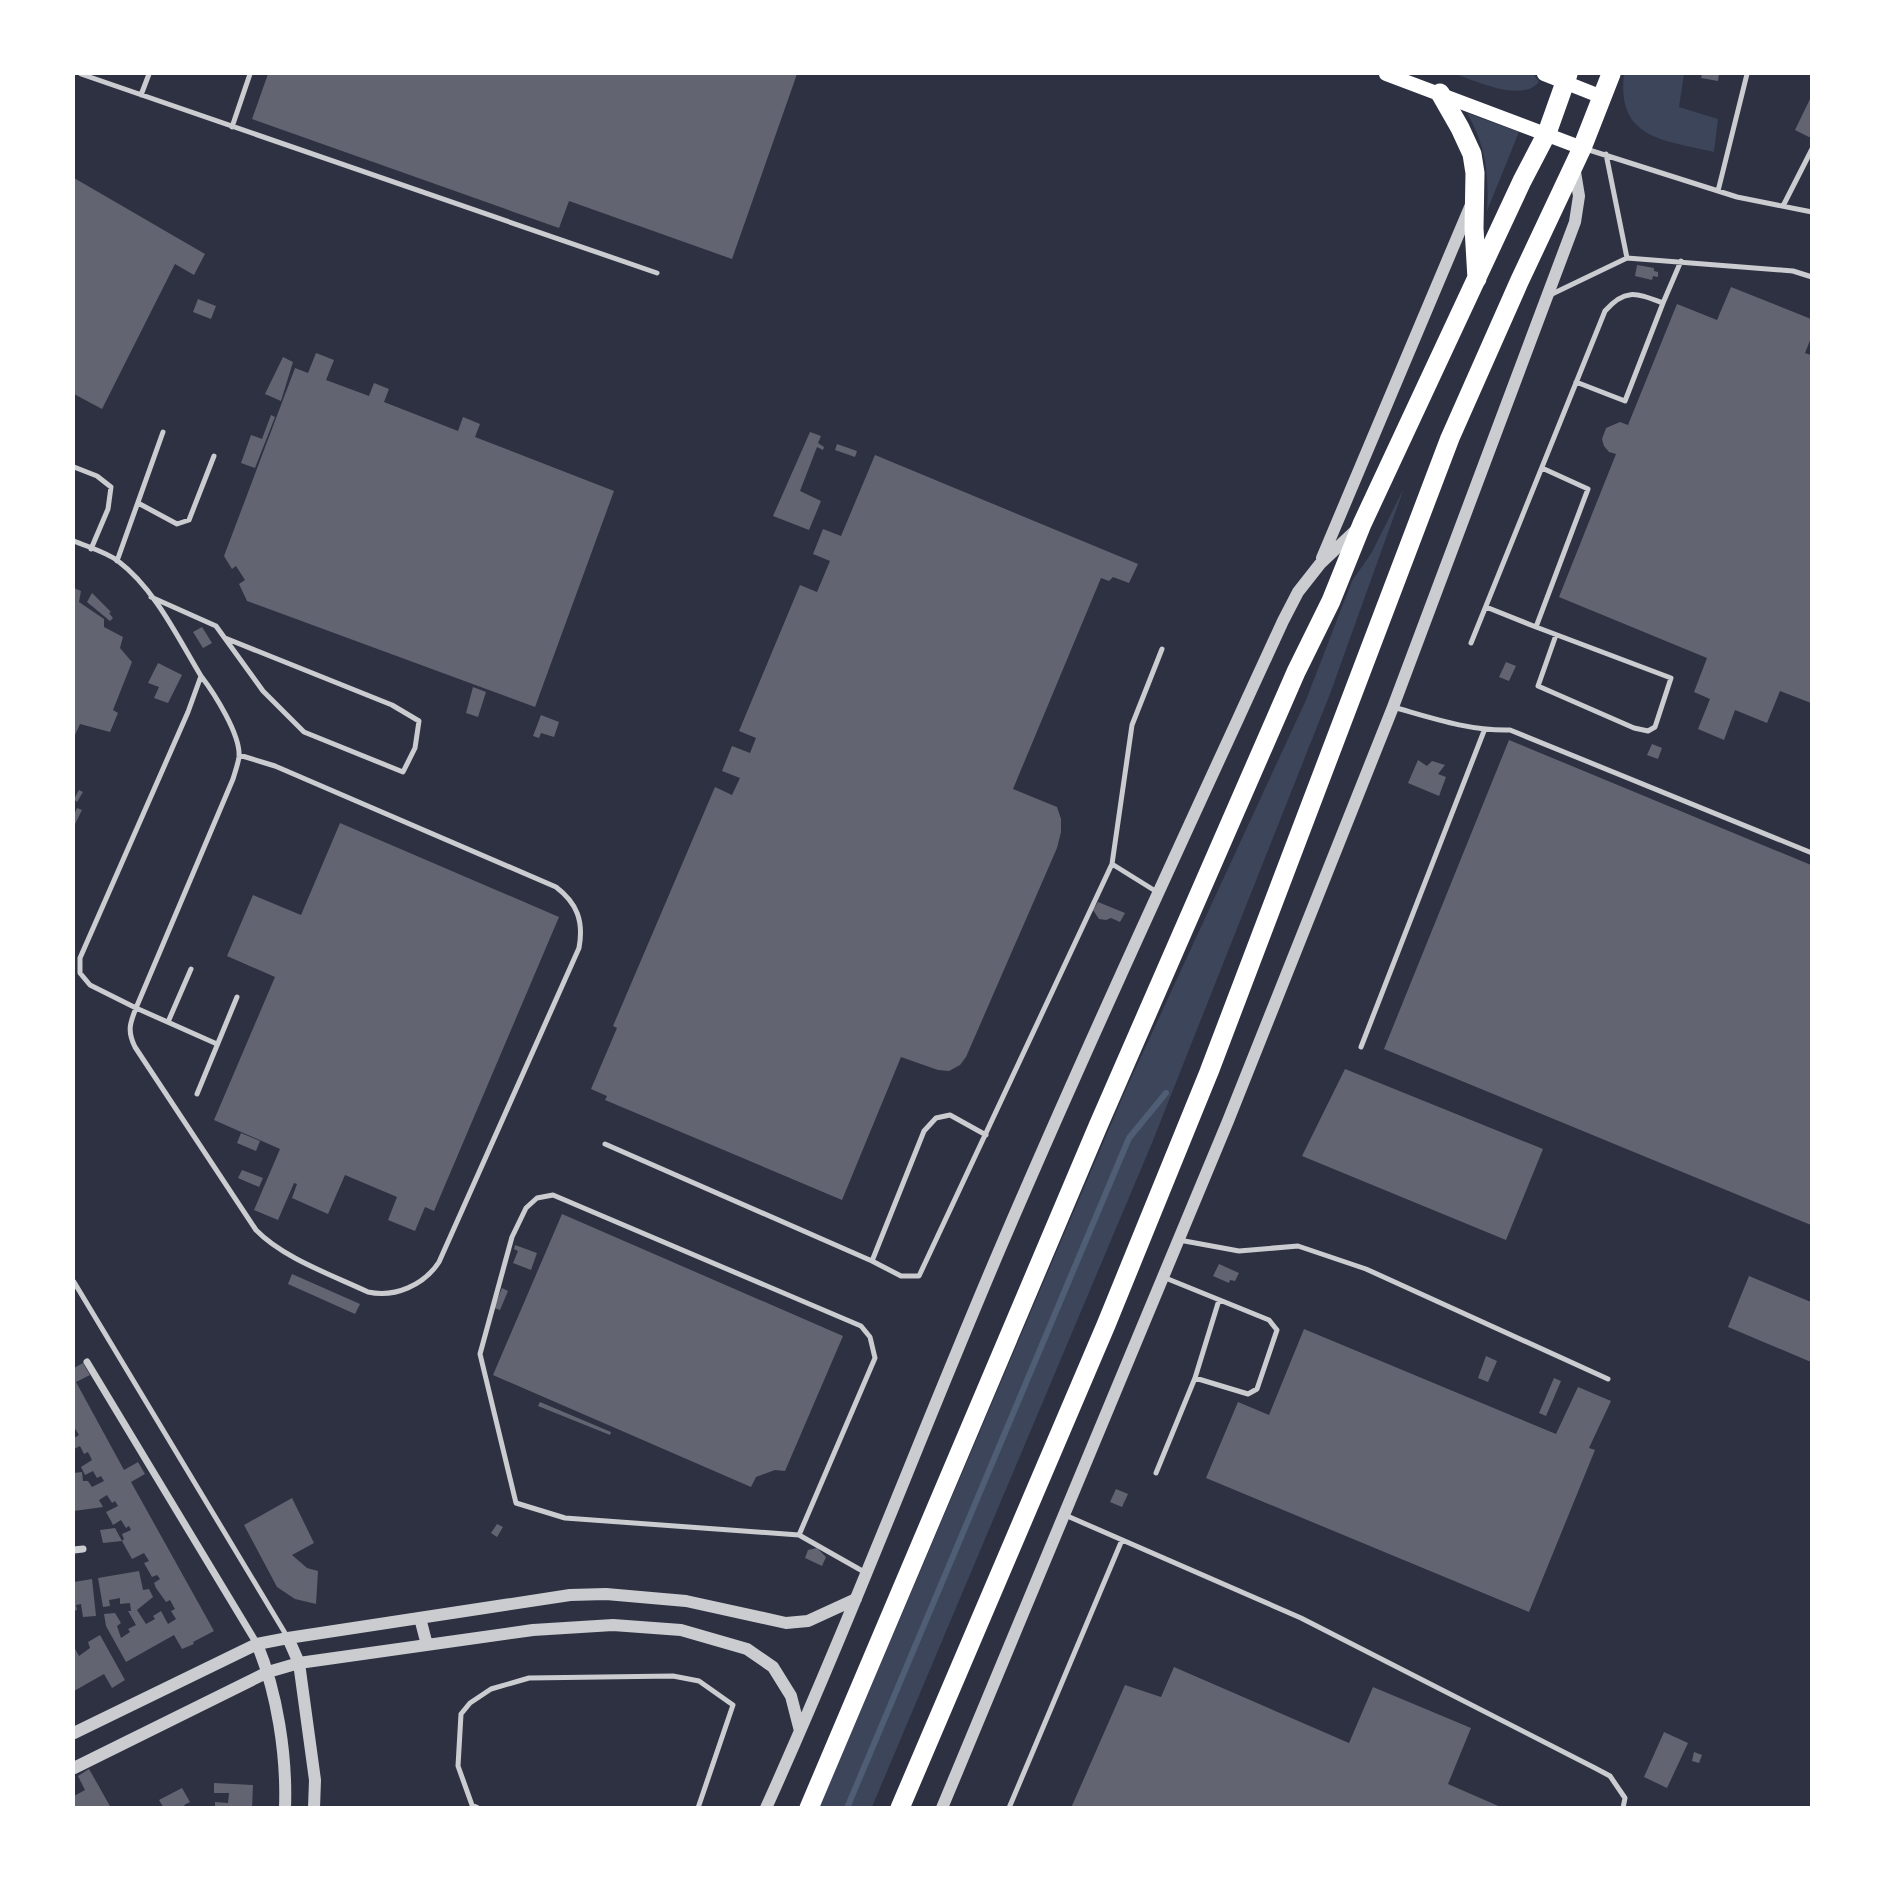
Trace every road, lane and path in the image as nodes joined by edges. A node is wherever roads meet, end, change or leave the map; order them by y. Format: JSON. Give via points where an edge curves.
{"nodes":[{"id":1,"x":81,"y":74,"type":"edge"},
{"id":2,"x":149,"y":74,"type":"edge"},
{"id":3,"x":250,"y":74,"type":"edge"},
{"id":4,"x":1386,"y":74,"type":"edge"},
{"id":5,"x":1544,"y":74,"type":"edge"},
{"id":6,"x":1611,"y":74,"type":"edge"},
{"id":7,"x":1747,"y":74,"type":"edge"},
{"id":8,"x":1567,"y":78,"type":"edge"},
{"id":9,"x":1440,"y":93,"type":"junction"},
{"id":10,"x":141,"y":94,"type":"junction"},
{"id":11,"x":1602,"y":97,"type":"junction"},
{"id":12,"x":232,"y":127,"type":"junction"},
{"id":13,"x":1547,"y":133,"type":"junction"},
{"id":14,"x":1811,"y":149,"type":"edge"},
{"id":15,"x":1606,"y":154,"type":"junction"},
{"id":16,"x":1578,"y":156,"type":"junction"},
{"id":17,"x":1718,"y":191,"type":"junction"},
{"id":18,"x":1476,"y":194,"type":"junction"},
{"id":19,"x":1783,"y":206,"type":"junction"},
{"id":20,"x":1811,"y":212,"type":"edge"},
{"id":21,"x":1627,"y":258,"type":"junction"},
{"id":22,"x":1681,"y":261,"type":"junction"},
{"id":23,"x":657,"y":272,"type":"dead end"},
{"id":24,"x":1811,"y":277,"type":"edge"},
{"id":25,"x":1477,"y":282,"type":"junction"},
{"id":26,"x":1547,"y":296,"type":"junction"},
{"id":27,"x":1663,"y":303,"type":"junction"},
{"id":28,"x":1576,"y":382,"type":"junction"},
{"id":29,"x":163,"y":432,"type":"dead end"},
{"id":30,"x":214,"y":456,"type":"dead end"},
{"id":31,"x":74,"y":467,"type":"edge"},
{"id":32,"x":1542,"y":468,"type":"junction"},
{"id":33,"x":138,"y":503,"type":"junction"},
{"id":34,"x":1362,"y":524,"type":"junction"},
{"id":35,"x":74,"y":541,"type":"edge"},
{"id":36,"x":91,"y":549,"type":"junction"},
{"id":37,"x":117,"y":561,"type":"junction"},
{"id":38,"x":1320,"y":564,"type":"junction"},
{"id":39,"x":151,"y":597,"type":"junction"},
{"id":40,"x":1486,"y":607,"type":"junction"},
{"id":41,"x":1536,"y":627,"type":"junction"},
{"id":42,"x":1556,"y":635,"type":"junction"},
{"id":43,"x":225,"y":638,"type":"junction"},
{"id":44,"x":1471,"y":643,"type":"dead end"},
{"id":45,"x":1162,"y":649,"type":"dead end"},
{"id":46,"x":201,"y":676,"type":"junction"},
{"id":47,"x":1393,"y":707,"type":"junction"},
{"id":48,"x":1484,"y":731,"type":"junction"},
{"id":49,"x":239,"y":755,"type":"junction"},
{"id":50,"x":1811,"y":852,"type":"edge"},
{"id":51,"x":1112,"y":864,"type":"junction"},
{"id":52,"x":1157,"y":892,"type":"junction"},
{"id":53,"x":191,"y":969,"type":"dead end"},
{"id":54,"x":237,"y":996,"type":"dead end"},
{"id":55,"x":136,"y":1008,"type":"junction"},
{"id":56,"x":168,"y":1022,"type":"junction"},
{"id":57,"x":216,"y":1044,"type":"junction"},
{"id":58,"x":1362,"y":1047,"type":"dead end"},
{"id":59,"x":197,"y":1094,"type":"dead end"},
{"id":60,"x":986,"y":1135,"type":"junction"},
{"id":61,"x":605,"y":1144,"type":"dead end"},
{"id":62,"x":1179,"y":1240,"type":"junction"},
{"id":63,"x":872,"y":1261,"type":"junction"},
{"id":64,"x":1163,"y":1278,"type":"junction"},
{"id":65,"x":74,"y":1282,"type":"edge"},
{"id":66,"x":1219,"y":1300,"type":"junction"},
{"id":67,"x":87,"y":1362,"type":"dead end"},
{"id":68,"x":1195,"y":1378,"type":"junction"},
{"id":69,"x":1608,"y":1379,"type":"dead end"},
{"id":70,"x":1156,"y":1473,"type":"dead end"},
{"id":71,"x":1064,"y":1515,"type":"junction"},
{"id":72,"x":799,"y":1535,"type":"junction"},
{"id":73,"x":1122,"y":1540,"type":"junction"},
{"id":74,"x":83,"y":1549,"type":"dead end"},
{"id":75,"x":74,"y":1550,"type":"edge"},
{"id":76,"x":866,"y":1573,"type":"junction"},
{"id":77,"x":856,"y":1599,"type":"junction"},
{"id":78,"x":420,"y":1618,"type":"junction"},
{"id":79,"x":288,"y":1638,"type":"junction"},
{"id":80,"x":257,"y":1644,"type":"junction"},
{"id":81,"x":427,"y":1645,"type":"junction"},
{"id":82,"x":299,"y":1663,"type":"junction"},
{"id":83,"x":268,"y":1672,"type":"junction"},
{"id":84,"x":800,"y":1731,"type":"junction"},
{"id":85,"x":74,"y":1733,"type":"edge"},
{"id":86,"x":74,"y":1768,"type":"edge"},
{"id":87,"x":285,"y":1808,"type":"edge"},
{"id":88,"x":314,"y":1808,"type":"edge"},
{"id":89,"x":478,"y":1808,"type":"edge"},
{"id":90,"x":698,"y":1808,"type":"edge"},
{"id":91,"x":766,"y":1808,"type":"edge"},
{"id":92,"x":809,"y":1808,"type":"edge"},
{"id":93,"x":900,"y":1808,"type":"edge"},
{"id":94,"x":942,"y":1808,"type":"edge"},
{"id":95,"x":1009,"y":1808,"type":"edge"},
{"id":96,"x":1623,"y":1808,"type":"edge"}],
"edges":[{"from":1,"to":10,"type":"lane"},
{"from":2,"to":10,"type":"lane"},
{"from":3,"to":12,"type":"lane"},
{"from":4,"to":9,"type":"main road"},
{"from":5,"to":8,"type":"main road"},
{"from":6,"to":11,"type":"highway"},
{"from":7,"to":17,"type":"lane"},
{"from":8,"to":11,"type":"main road"},
{"from":8,"to":13,"type":"highway"},
{"from":9,"to":13,"type":"main road"},
{"from":9,"to":18,"type":"highway","via":[[1472,154]]},
{"from":10,"to":12,"type":"lane"},
{"from":11,"to":16,"type":"highway"},
{"from":12,"to":23,"type":"lane"},
{"from":13,"to":16,"type":"main road"},
{"from":13,"to":25,"type":"highway"},
{"from":14,"to":19,"type":"lane"},
{"from":15,"to":16,"type":"lane"},
{"from":15,"to":17,"type":"lane"},
{"from":15,"to":21,"type":"lane"},
{"from":16,"to":26,"type":"street","via":[[1575,222]]},
{"from":16,"to":93,"type":"highway","via":[[1450,438],[1209,1072]]},
{"from":17,"to":19,"type":"lane"},
{"from":18,"to":25,"type":"highway"},
{"from":18,"to":38,"type":"street"},
{"from":19,"to":20,"type":"lane"},
{"from":21,"to":22,"type":"lane"},
{"from":21,"to":26,"type":"lane"},
{"from":22,"to":24,"type":"lane","via":[[1793,271]]},
{"from":22,"to":27,"type":"lane"},
{"from":25,"to":34,"type":"highway"},
{"from":26,"to":47,"type":"street"},
{"from":27,"to":28,"type":"lane","via":[[1640,294],[1615,300],[1605,311]]},
{"from":27,"to":28,"type":"lane","via":[[1625,401]]},
{"from":28,"to":32,"type":"lane"},
{"from":29,"to":33,"type":"lane"},
{"from":30,"to":33,"type":"lane","via":[[189,520],[177,524]]},
{"from":31,"to":36,"type":"lane","via":[[111,487],[108,509]]},
{"from":32,"to":40,"type":"lane"},
{"from":32,"to":41,"type":"lane","via":[[1588,489]]},
{"from":33,"to":37,"type":"lane"},
{"from":34,"to":38,"type":"street"},
{"from":34,"to":92,"type":"highway","via":[[1098,1126]]},
{"from":35,"to":36,"type":"lane"},
{"from":36,"to":37,"type":"lane"},
{"from":37,"to":39,"type":"lane"},
{"from":38,"to":52,"type":"street","via":[[1283,621]]},
{"from":39,"to":43,"type":"lane","via":[[216,626]]},
{"from":39,"to":46,"type":"lane"},
{"from":40,"to":41,"type":"lane"},
{"from":40,"to":44,"type":"lane"},
{"from":41,"to":42,"type":"lane"},
{"from":42,"to":42,"type":"lane","via":[[1671,678],[1654,727],[1648,731],[1634,728],[1538,686]]},
{"from":43,"to":43,"type":"lane","via":[[263,691],[304,732],[403,772],[415,748],[419,721],[392,705]]},
{"from":45,"to":51,"type":"lane","via":[[1132,725]]},
{"from":46,"to":49,"type":"lane","via":[[218,697]]},
{"from":46,"to":55,"type":"lane","via":[[80,958],[80,973],[90,985]]},
{"from":47,"to":48,"type":"lane"},
{"from":47,"to":62,"type":"street"},
{"from":48,"to":50,"type":"lane","via":[[1510,730]]},
{"from":48,"to":58,"type":"lane"},
{"from":49,"to":55,"type":"lane"},
{"from":49,"to":55,"type":"lane","via":[[275,766],[556,887],[581,919],[579,948],[432,1273],[423,1281],[382,1295],[279,1250],[265,1239],[135,1047],[129,1034]]},
{"from":51,"to":52,"type":"lane"},
{"from":51,"to":60,"type":"lane"},
{"from":52,"to":76,"type":"street","via":[[1002,1244]]},
{"from":53,"to":56,"type":"lane"},
{"from":54,"to":57,"type":"lane"},
{"from":55,"to":56,"type":"lane"},
{"from":56,"to":57,"type":"lane"},
{"from":57,"to":59,"type":"lane"},
{"from":60,"to":63,"type":"lane","via":[[919,1276],[901,1276]]},
{"from":60,"to":63,"type":"lane","via":[[950,1115],[936,1118],[925,1131]]},
{"from":61,"to":63,"type":"lane"},
{"from":62,"to":64,"type":"street"},
{"from":62,"to":69,"type":"lane","via":[[1239,1251],[1298,1246],[1366,1269]]},
{"from":64,"to":66,"type":"lane"},
{"from":64,"to":71,"type":"street"},
{"from":65,"to":79,"type":"lane"},
{"from":66,"to":68,"type":"lane"},
{"from":66,"to":68,"type":"lane","via":[[1269,1320],[1277,1330],[1257,1388],[1248,1394]]},
{"from":67,"to":80,"type":"street"},
{"from":68,"to":70,"type":"lane"},
{"from":71,"to":73,"type":"lane"},
{"from":71,"to":94,"type":"street"},
{"from":72,"to":72,"type":"lane","via":[[565,1518],[516,1503],[480,1354],[513,1237],[526,1208],[537,1198],[552,1195],[861,1326],[870,1336],[875,1358]]},
{"from":72,"to":76,"type":"lane"},
{"from":73,"to":95,"type":"lane"},
{"from":73,"to":96,"type":"lane","via":[[1301,1618],[1610,1776],[1625,1798]]},
{"from":74,"to":75,"type":"street"},
{"from":76,"to":77,"type":"street"},
{"from":77,"to":78,"type":"street","via":[[808,1620],[786,1623],[686,1601],[606,1594],[570,1595]]},
{"from":77,"to":84,"type":"street"},
{"from":78,"to":79,"type":"street"},
{"from":78,"to":81,"type":"street"},
{"from":79,"to":80,"type":"street"},
{"from":79,"to":82,"type":"street"},
{"from":80,"to":83,"type":"street"},
{"from":80,"to":85,"type":"street"},
{"from":81,"to":82,"type":"street"},
{"from":81,"to":84,"type":"street","via":[[533,1630],[612,1625],[681,1630],[747,1649],[773,1667],[791,1696]]},
{"from":82,"to":83,"type":"street"},
{"from":82,"to":88,"type":"street","via":[[315,1780]]},
{"from":83,"to":86,"type":"street"},
{"from":83,"to":87,"type":"street","via":[[286,1776]]},
{"from":84,"to":91,"type":"street"},
{"from":89,"to":90,"type":"lane","via":[[472,1805],[458,1766],[461,1714],[491,1689],[529,1678],[673,1676],[699,1681],[733,1705]]}]}
